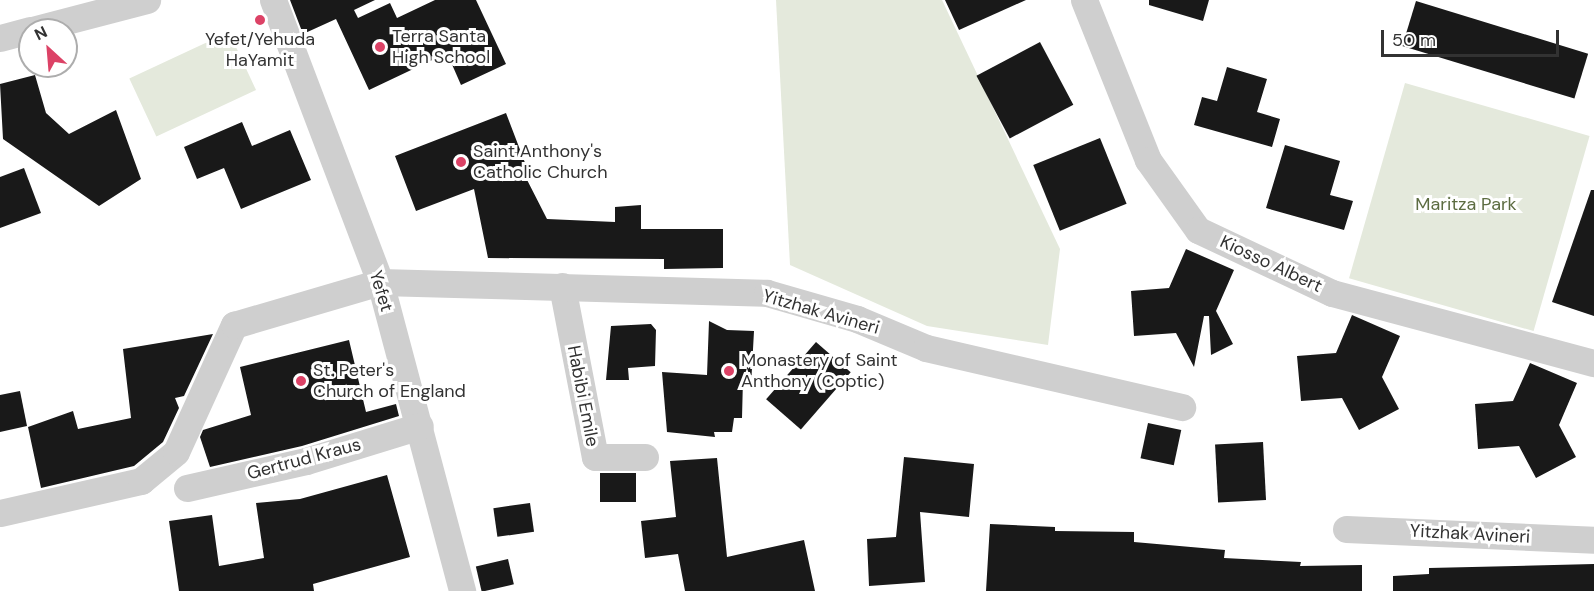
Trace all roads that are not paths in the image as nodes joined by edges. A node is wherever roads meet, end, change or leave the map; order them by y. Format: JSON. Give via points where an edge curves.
{"nodes":[{"id":1,"x":147,"y":0,"type":"edge"},
{"id":2,"x":273,"y":0,"type":"edge"},
{"id":3,"x":1083,"y":0,"type":"edge"},
{"id":4,"x":77,"y":18,"type":"edge"},
{"id":5,"x":18,"y":33,"type":"edge"},
{"id":6,"x":0,"y":38,"type":"edge"},
{"id":7,"x":380,"y":282,"type":"junction"},
{"id":8,"x":562,"y":286,"type":"junction"},
{"id":9,"x":1594,"y":363,"type":"edge"},
{"id":10,"x":1182,"y":406,"type":"dead end"},
{"id":11,"x":420,"y":426,"type":"junction"},
{"id":12,"x":645,"y":457,"type":"dead end"},
{"id":13,"x":187,"y":488,"type":"dead end"},
{"id":14,"x":0,"y":513,"type":"edge"},
{"id":15,"x":1346,"y":529,"type":"dead end"},
{"id":16,"x":1594,"y":540,"type":"edge"},
{"id":17,"x":462,"y":591,"type":"edge"}],
"edges":[{"from":1,"to":4,"type":"street"},
{"from":2,"to":7,"type":"street","name":"Yefet"},
{"from":3,"to":9,"type":"street","name":"Kiosso Albert","via":[[1148,160],[1198,230],[1332,293]]},
{"from":5,"to":6,"type":"street"},
{"from":7,"to":8,"type":"street","name":"Yitzhak Avineri"},
{"from":7,"to":11,"type":"street","name":"Yefet"},
{"from":7,"to":14,"type":"street","name":"Yitzhak Avineri","via":[[234,325],[176,452],[141,481]]},
{"from":8,"to":10,"type":"street","name":"Yitzhak Avineri","via":[[767,293],[857,319],[926,348]]},
{"from":8,"to":12,"type":"street","name":"Habibi Emile","via":[[595,457]]},
{"from":11,"to":13,"type":"street","name":"Gertrud Kraus","via":[[306,461]]},
{"from":11,"to":17,"type":"street","name":"Yefet"},
{"from":15,"to":16,"type":"street","name":"Yitzhak Avineri"}]}
